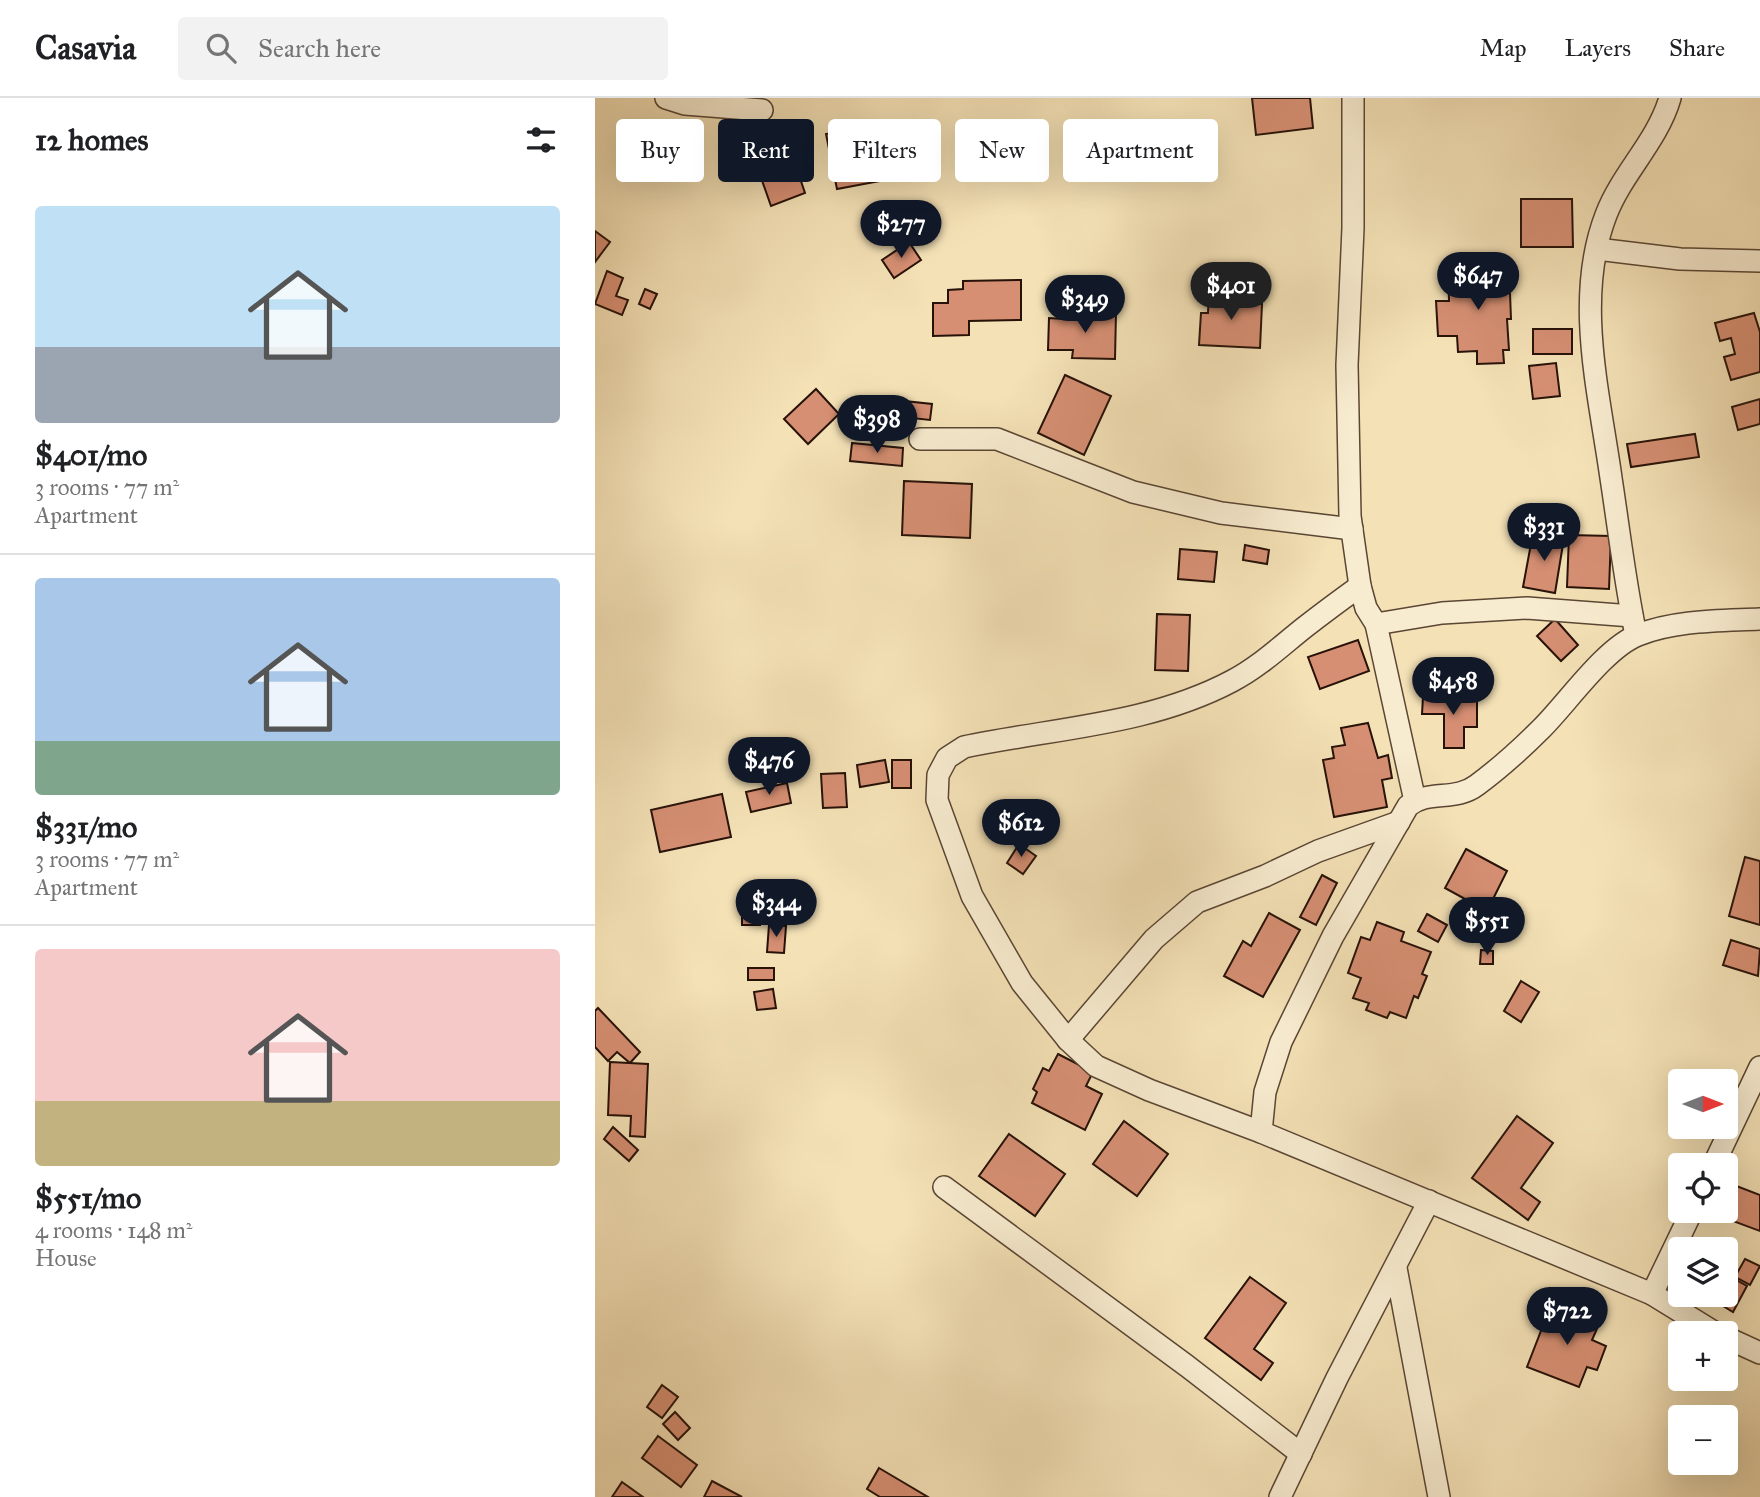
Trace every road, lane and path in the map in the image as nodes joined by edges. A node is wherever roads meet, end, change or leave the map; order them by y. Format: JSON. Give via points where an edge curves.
{"nodes":[{"id":1,"x":666,"y":98,"type":"edge"},
{"id":2,"x":1353,"y":98,"type":"edge"},
{"id":3,"x":1669,"y":98,"type":"edge"},
{"id":4,"x":762,"y":110,"type":"dead end"},
{"id":5,"x":1597,"y":249,"type":"junction"},
{"id":6,"x":1760,"y":261,"type":"edge"},
{"id":7,"x":920,"y":439,"type":"dead end"},
{"id":8,"x":1352,"y":529,"type":"junction"},
{"id":9,"x":1360,"y":586,"type":"junction"},
{"id":10,"x":1760,"y":619,"type":"edge"},
{"id":11,"x":1376,"y":624,"type":"junction"},
{"id":12,"x":1634,"y":626,"type":"junction"},
{"id":13,"x":1415,"y":801,"type":"junction"},
{"id":14,"x":1399,"y":822,"type":"junction"},
{"id":15,"x":1068,"y":1040,"type":"junction"},
{"id":16,"x":1760,"y":1067,"type":"edge"},
{"id":17,"x":1261,"y":1132,"type":"junction"},
{"id":18,"x":1719,"y":1153,"type":"edge"},
{"id":19,"x":944,"y":1187,"type":"dead end"},
{"id":20,"x":1429,"y":1201,"type":"junction"},
{"id":21,"x":1686,"y":1223,"type":"edge"},
{"id":22,"x":1396,"y":1268,"type":"junction"},
{"id":23,"x":1653,"y":1294,"type":"junction"},
{"id":24,"x":1696,"y":1321,"type":"edge"},
{"id":25,"x":1738,"y":1343,"type":"edge"},
{"id":26,"x":1760,"y":1353,"type":"edge"},
{"id":27,"x":1301,"y":1454,"type":"junction"},
{"id":28,"x":1280,"y":1497,"type":"edge"},
{"id":29,"x":1439,"y":1497,"type":"edge"}],
"edges":[{"from":1,"to":4,"type":"street","via":[[685,104]]},
{"from":2,"to":8,"type":"street","via":[[1347,365]]},
{"from":3,"to":5,"type":"street","via":[[1650,143],[1607,214]]},
{"from":5,"to":6,"type":"street","via":[[1680,259]]},
{"from":5,"to":12,"type":"street","via":[[1591,285],[1593,353]]},
{"from":7,"to":8,"type":"street","via":[[997,439],[1133,492],[1221,513]]},
{"from":8,"to":9,"type":"street"},
{"from":9,"to":11,"type":"street"},
{"from":9,"to":15,"type":"street","via":[[1258,665],[1193,699],[1098,724],[964,747],[947,758],[938,775],[937,800],[972,896],[1022,983]]},
{"from":10,"to":12,"type":"street"},
{"from":11,"to":12,"type":"street","via":[[1442,613],[1527,608]]},
{"from":11,"to":13,"type":"street"},
{"from":12,"to":13,"type":"street","via":[[1542,729],[1479,784],[1466,794]]},
{"from":13,"to":14,"type":"street"},
{"from":14,"to":15,"type":"street","via":[[1197,902],[1154,939]]},
{"from":14,"to":17,"type":"street","via":[[1327,947],[1282,1042],[1265,1092]]},
{"from":15,"to":17,"type":"street","via":[[1096,1066]]},
{"from":16,"to":18,"type":"street"},
{"from":17,"to":20,"type":"street"},
{"from":19,"to":27,"type":"street"},
{"from":20,"to":22,"type":"street"},
{"from":20,"to":23,"type":"street"},
{"from":21,"to":23,"type":"street"},
{"from":22,"to":27,"type":"street"},
{"from":22,"to":29,"type":"street"},
{"from":23,"to":24,"type":"street"},
{"from":25,"to":26,"type":"street"},
{"from":27,"to":28,"type":"street"}]}
